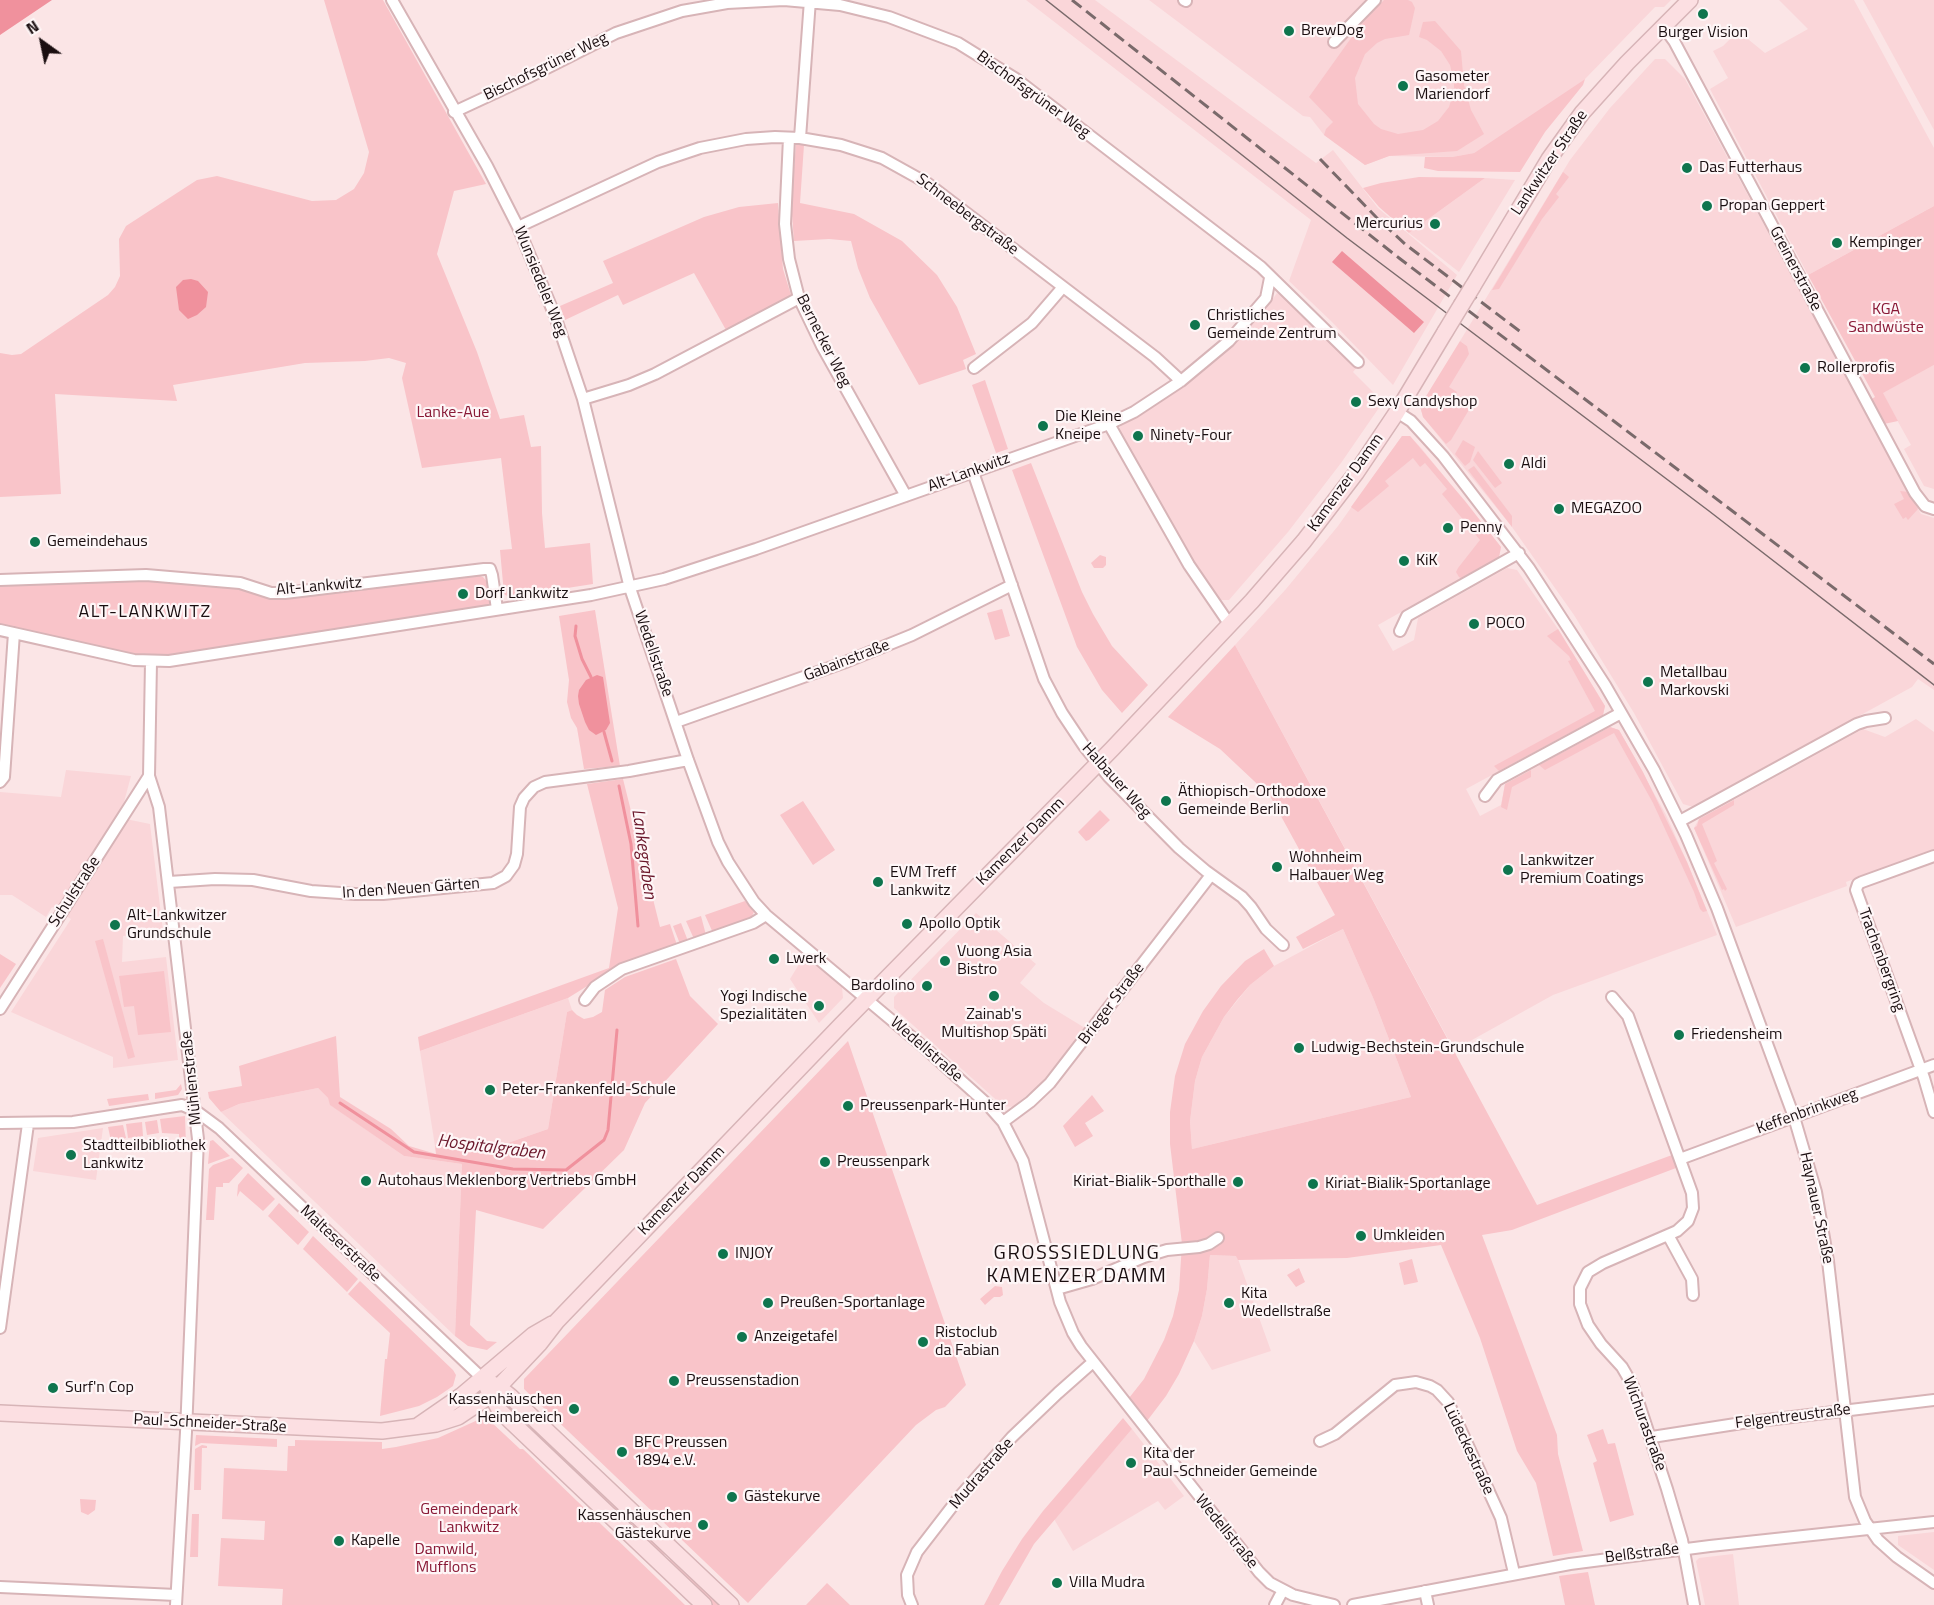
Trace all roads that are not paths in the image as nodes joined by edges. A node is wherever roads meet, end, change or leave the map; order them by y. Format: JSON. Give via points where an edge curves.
{"nodes":[{"id":1,"x":392,"y":0,"type":"edge"},
{"id":2,"x":1376,"y":0,"type":"edge"},
{"id":3,"x":1690,"y":0,"type":"edge"},
{"id":4,"x":810,"y":1,"type":"edge"},
{"id":5,"x":1663,"y":26,"type":"junction"},
{"id":6,"x":1334,"y":42,"type":"dead end"},
{"id":7,"x":454,"y":112,"type":"junction"},
{"id":8,"x":795,"y":138,"type":"junction"},
{"id":9,"x":518,"y":227,"type":"junction"},
{"id":10,"x":1270,"y":278,"type":"junction"},
{"id":11,"x":1063,"y":287,"type":"junction"},
{"id":12,"x":800,"y":298,"type":"junction"},
{"id":13,"x":1445,"y":332,"type":"joint"},
{"id":14,"x":1358,"y":362,"type":"dead end"},
{"id":15,"x":974,"y":368,"type":"dead end"},
{"id":16,"x":1181,"y":381,"type":"junction"},
{"id":17,"x":583,"y":399,"type":"junction"},
{"id":18,"x":1397,"y":411,"type":"junction"},
{"id":19,"x":1109,"y":424,"type":"junction"},
{"id":20,"x":973,"y":472,"type":"junction"},
{"id":21,"x":906,"y":496,"type":"junction"},
{"id":22,"x":1932,"y":509,"type":"edge"},
{"id":23,"x":1519,"y":553,"type":"junction"},
{"id":24,"x":0,"y":580,"type":"edge"},
{"id":25,"x":1012,"y":585,"type":"junction"},
{"id":26,"x":630,"y":588,"type":"junction"},
{"id":27,"x":497,"y":609,"type":"junction"},
{"id":28,"x":1230,"y":625,"type":"junction"},
{"id":29,"x":0,"y":630,"type":"edge"},
{"id":30,"x":1400,"y":631,"type":"dead end"},
{"id":31,"x":14,"y":633,"type":"junction"},
{"id":32,"x":151,"y":662,"type":"junction"},
{"id":33,"x":1621,"y":713,"type":"junction"},
{"id":34,"x":1885,"y":718,"type":"dead end"},
{"id":35,"x":676,"y":722,"type":"junction"},
{"id":36,"x":688,"y":760,"type":"junction"},
{"id":37,"x":1098,"y":764,"type":"junction"},
{"id":38,"x":148,"y":776,"type":"junction"},
{"id":39,"x":0,"y":782,"type":"edge"},
{"id":40,"x":1485,"y":796,"type":"dead end"},
{"id":41,"x":1680,"y":821,"type":"junction"},
{"id":42,"x":1934,"y":856,"type":"edge"},
{"id":43,"x":1211,"y":875,"type":"junction"},
{"id":44,"x":169,"y":882,"type":"junction"},
{"id":45,"x":766,"y":915,"type":"junction"},
{"id":46,"x":1283,"y":945,"type":"dead end"},
{"id":47,"x":1612,"y":997,"type":"dead end"},
{"id":48,"x":867,"y":998,"type":"junction"},
{"id":49,"x":585,"y":1000,"type":"dead end"},
{"id":50,"x":0,"y":1009,"type":"edge"},
{"id":51,"x":1934,"y":1065,"type":"edge"},
{"id":52,"x":1921,"y":1070,"type":"junction"},
{"id":53,"x":196,"y":1111,"type":"junction"},
{"id":54,"x":1934,"y":1112,"type":"edge"},
{"id":55,"x":1794,"y":1117,"type":"junction"},
{"id":56,"x":1003,"y":1122,"type":"junction"},
{"id":57,"x":0,"y":1123,"type":"edge"},
{"id":58,"x":28,"y":1124,"type":"junction"},
{"id":59,"x":1680,"y":1159,"type":"junction"},
{"id":60,"x":1668,"y":1235,"type":"junction"},
{"id":61,"x":1218,"y":1238,"type":"dead end"},
{"id":62,"x":1057,"y":1289,"type":"junction"},
{"id":63,"x":1693,"y":1295,"type":"dead end"},
{"id":64,"x":557,"y":1321,"type":"junction"},
{"id":65,"x":0,"y":1328,"type":"edge"},
{"id":66,"x":1093,"y":1362,"type":"junction"},
{"id":67,"x":483,"y":1379,"type":"junction"},
{"id":68,"x":496,"y":1391,"type":"junction"},
{"id":69,"x":1934,"y":1400,"type":"edge"},
{"id":70,"x":1845,"y":1411,"type":"junction"},
{"id":71,"x":0,"y":1413,"type":"edge"},
{"id":72,"x":186,"y":1423,"type":"junction"},
{"id":73,"x":419,"y":1425,"type":"junction"},
{"id":74,"x":1652,"y":1437,"type":"junction"},
{"id":75,"x":1320,"y":1441,"type":"dead end"},
{"id":76,"x":1934,"y":1522,"type":"edge"},
{"id":77,"x":1869,"y":1529,"type":"junction"},
{"id":78,"x":1684,"y":1549,"type":"junction"},
{"id":79,"x":674,"y":1550,"type":"junction"},
{"id":80,"x":661,"y":1564,"type":"junction"},
{"id":81,"x":1514,"y":1573,"type":"junction"},
{"id":82,"x":1934,"y":1583,"type":"edge"},
{"id":83,"x":0,"y":1587,"type":"edge"},
{"id":84,"x":1283,"y":1590,"type":"junction"},
{"id":85,"x":1425,"y":1591,"type":"junction"},
{"id":86,"x":176,"y":1600,"type":"edge"},
{"id":87,"x":704,"y":1605,"type":"edge"},
{"id":88,"x":731,"y":1605,"type":"edge"},
{"id":89,"x":912,"y":1605,"type":"edge"},
{"id":90,"x":1275,"y":1605,"type":"edge"},
{"id":91,"x":1334,"y":1605,"type":"edge"},
{"id":92,"x":1353,"y":1605,"type":"edge"},
{"id":93,"x":1428,"y":1605,"type":"edge"},
{"id":94,"x":1694,"y":1605,"type":"edge"}],
"edges":[{"from":1,"to":7,"type":"street","name":"Wunsiedeler Weg"},
{"from":2,"to":6,"type":"street"},
{"from":3,"to":5,"type":"main road","name":"Lankwitzer Straße"},
{"from":4,"to":7,"type":"street","name":"Bischofsgrüner Weg","via":[[727,3],[655,19],[601,40]]},
{"from":4,"to":8,"type":"street","name":"Bernecker Weg"},
{"from":4,"to":10,"type":"street","name":"Bischofsgrüner Weg","via":[[861,9],[910,24],[989,60],[1261,267]]},
{"from":5,"to":13,"type":"main road","name":"Lankwitzer Straße","bridge":true,"via":[[1598,93],[1563,138]]},
{"from":5,"to":22,"type":"street","name":"Greinerstraße","via":[[1915,493]]},
{"from":7,"to":9,"type":"street","name":"Wunsiedeler Weg"},
{"from":8,"to":9,"type":"street","name":"Schneebergstraße","via":[[746,139],[685,152]]},
{"from":8,"to":11,"type":"street","name":"Schneebergstraße","via":[[853,148],[917,176]]},
{"from":8,"to":12,"type":"street","name":"Bernecker Weg","via":[[785,224],[789,259]]},
{"from":9,"to":17,"type":"street","name":"Wunsiedeler Weg","via":[[555,316]]},
{"from":10,"to":14,"type":"street"},
{"from":10,"to":16,"type":"street","name":"Alt-Lankwitz","via":[[1266,298],[1242,327]]},
{"from":11,"to":15,"type":"street","via":[[1032,323]]},
{"from":11,"to":16,"type":"street","name":"Schneebergstraße"},
{"from":12,"to":17,"type":"street","via":[[657,373]]},
{"from":12,"to":21,"type":"street","name":"Bernecker Weg","via":[[822,346]]},
{"from":13,"to":18,"type":"main road","name":"Kamenzer Damm"},
{"from":16,"to":19,"type":"street","name":"Alt-Lankwitz"},
{"from":17,"to":26,"type":"street","name":"Wunsiedeler Weg"},
{"from":18,"to":23,"type":"street","name":"Haynauer Straße","via":[[1443,456]]},
{"from":18,"to":28,"type":"main road","name":"Kamenzer Damm","via":[[1316,525]]},
{"from":19,"to":20,"type":"street","name":"Alt-Lankwitz"},
{"from":19,"to":28,"type":"street","via":[[1189,565]]},
{"from":20,"to":21,"type":"street","name":"Alt-Lankwitz"},
{"from":20,"to":25,"type":"street","name":"Halbauer Weg"},
{"from":21,"to":26,"type":"street","name":"Alt-Lankwitz","via":[[701,568]]},
{"from":23,"to":30,"type":"street","via":[[1407,616]]},
{"from":23,"to":33,"type":"street","name":"Haynauer Straße"},
{"from":24,"to":27,"type":"street","name":"Alt-Lankwitz","via":[[146,575],[240,584],[279,593],[490,569]]},
{"from":25,"to":35,"type":"street","name":"Gabainstraße","via":[[912,635]]},
{"from":25,"to":37,"type":"street","name":"Halbauer Weg","via":[[1044,679],[1062,713]]},
{"from":26,"to":27,"type":"street","name":"Alt-Lankwitz"},
{"from":26,"to":35,"type":"street","name":"Wedellstraße"},
{"from":27,"to":32,"type":"street","name":"Alt-Lankwitz"},
{"from":28,"to":37,"type":"main road","name":"Kamenzer Damm"},
{"from":29,"to":31,"type":"street","name":"Alt-Lankwitz"},
{"from":31,"to":32,"type":"street","name":"Alt-Lankwitz"},
{"from":31,"to":39,"type":"street","via":[[4,777]]},
{"from":32,"to":38,"type":"street","name":"Mühlenstraße"},
{"from":33,"to":40,"type":"street","via":[[1497,780]]},
{"from":33,"to":41,"type":"street","name":"Haynauer Straße"},
{"from":34,"to":41,"type":"street","via":[[1857,724]]},
{"from":35,"to":36,"type":"street","name":"Wedellstraße"},
{"from":36,"to":44,"type":"street","name":"In den Neuen Gärten","via":[[534,786],[520,807],[514,865],[506,876],[493,883],[355,894],[311,891],[253,880]]},
{"from":36,"to":45,"type":"street","name":"Wedellstraße","via":[[728,862]]},
{"from":37,"to":43,"type":"street","name":"Halbauer Weg"},
{"from":37,"to":48,"type":"main road","name":"Kamenzer Damm"},
{"from":38,"to":44,"type":"street","name":"Mühlenstraße","via":[[159,807]]},
{"from":38,"to":50,"type":"street","name":"Schulstraße"},
{"from":41,"to":55,"type":"street","name":"Haynauer Straße","via":[[1717,908]]},
{"from":42,"to":52,"type":"street","name":"Trachenbergring","via":[[1862,882],[1856,890]]},
{"from":43,"to":46,"type":"street","name":"Halbauer Weg","via":[[1242,897]]},
{"from":43,"to":56,"type":"street","name":"Brieger Straße","via":[[1050,1083]]},
{"from":44,"to":53,"type":"street","name":"Mühlenstraße"},
{"from":45,"to":48,"type":"street","name":"Wedellstraße"},
{"from":45,"to":49,"type":"street","via":[[622,969],[595,987]]},
{"from":47,"to":59,"type":"street","name":"Wichurastraße","via":[[1628,1016]]},
{"from":48,"to":56,"type":"street","name":"Wedellstraße"},
{"from":48,"to":64,"type":"main road","name":"Kamenzer Damm"},
{"from":51,"to":52,"type":"street","name":"Keffenbrinkweg"},
{"from":52,"to":54,"type":"street","name":"Trachenbergring"},
{"from":52,"to":55,"type":"street","name":"Keffenbrinkweg"},
{"from":53,"to":58,"type":"street","via":[[182,1105],[74,1122]]},
{"from":53,"to":67,"type":"street","name":"Malteserstraße","via":[[219,1128]]},
{"from":53,"to":72,"type":"street","name":"Mühlenstraße","via":[[198,1150]]},
{"from":55,"to":59,"type":"street","name":"Keffenbrinkweg"},
{"from":55,"to":70,"type":"street","name":"Haynauer Straße","via":[[1821,1219]]},
{"from":56,"to":62,"type":"street","name":"Wedellstraße","via":[[1023,1161]]},
{"from":57,"to":58,"type":"street"},
{"from":58,"to":65,"type":"street"},
{"from":59,"to":60,"type":"street","name":"Wichurastraße","via":[[1693,1208],[1688,1221]]},
{"from":60,"to":63,"type":"street","via":[[1692,1279]]},
{"from":60,"to":74,"type":"street","name":"Wichurastraße","via":[[1594,1267],[1583,1279],[1579,1295],[1588,1325],[1629,1378]]},
{"from":61,"to":62,"type":"street","via":[[1209,1244],[1144,1257]]},
{"from":62,"to":66,"type":"street","name":"Wedellstraße","via":[[1073,1333]]},
{"from":64,"to":67,"type":"main road","name":"Kamenzer Damm","via":[[533,1335]]},
{"from":64,"to":68,"type":"main road","name":"Kamenzer Damm"},
{"from":66,"to":84,"type":"street","name":"Wedellstraße","via":[[1249,1562]]},
{"from":66,"to":89,"type":"street","name":"Mudrastraße","via":[[1006,1444],[917,1552],[908,1568],[906,1583]]},
{"from":67,"to":68,"type":"main road","name":"Malteserstraße"},
{"from":67,"to":73,"type":"main road","name":"Paul-Schneider-Straße"},
{"from":68,"to":73,"type":"main road","name":"Paul-Schneider-Straße","via":[[458,1417]]},
{"from":68,"to":79,"type":"main road","name":"Malteserstraße"},
{"from":68,"to":80,"type":"main road","name":"Malteserstraße","via":[[500,1411]]},
{"from":69,"to":70,"type":"street","name":"Felgentreustraße"},
{"from":70,"to":74,"type":"street","name":"Felgentreustraße"},
{"from":70,"to":77,"type":"street","name":"Haynauer Straße","via":[[1855,1497]]},
{"from":71,"to":72,"type":"main road","name":"Paul-Schneider-Straße"},
{"from":72,"to":73,"type":"main road","name":"Paul-Schneider-Straße","via":[[357,1431]]},
{"from":72,"to":86,"type":"street","name":"Mühlenstraße"},
{"from":74,"to":78,"type":"street","name":"Wichurastraße"},
{"from":75,"to":81,"type":"street","name":"Lüdeckestraße","via":[[1335,1434],[1395,1385],[1416,1382],[1437,1390],[1448,1402],[1501,1518]]},
{"from":76,"to":77,"type":"street","name":"Belßstraße"},
{"from":77,"to":78,"type":"street","name":"Belßstraße"},
{"from":77,"to":82,"type":"street","name":"Haynauer Straße","via":[[1889,1551]]},
{"from":78,"to":81,"type":"street","name":"Belßstraße"},
{"from":78,"to":94,"type":"street","name":"Wichurastraße"},
{"from":79,"to":80,"type":"main road"},
{"from":79,"to":88,"type":"main road","name":"Malteserstraße"},
{"from":80,"to":87,"type":"main road","name":"Malteserstraße"},
{"from":81,"to":85,"type":"street","name":"Belßstraße"},
{"from":83,"to":86,"type":"street"},
{"from":84,"to":90,"type":"street"},
{"from":84,"to":91,"type":"street"},
{"from":85,"to":92,"type":"street","name":"Belßstraße"},
{"from":85,"to":93,"type":"street"}]}
